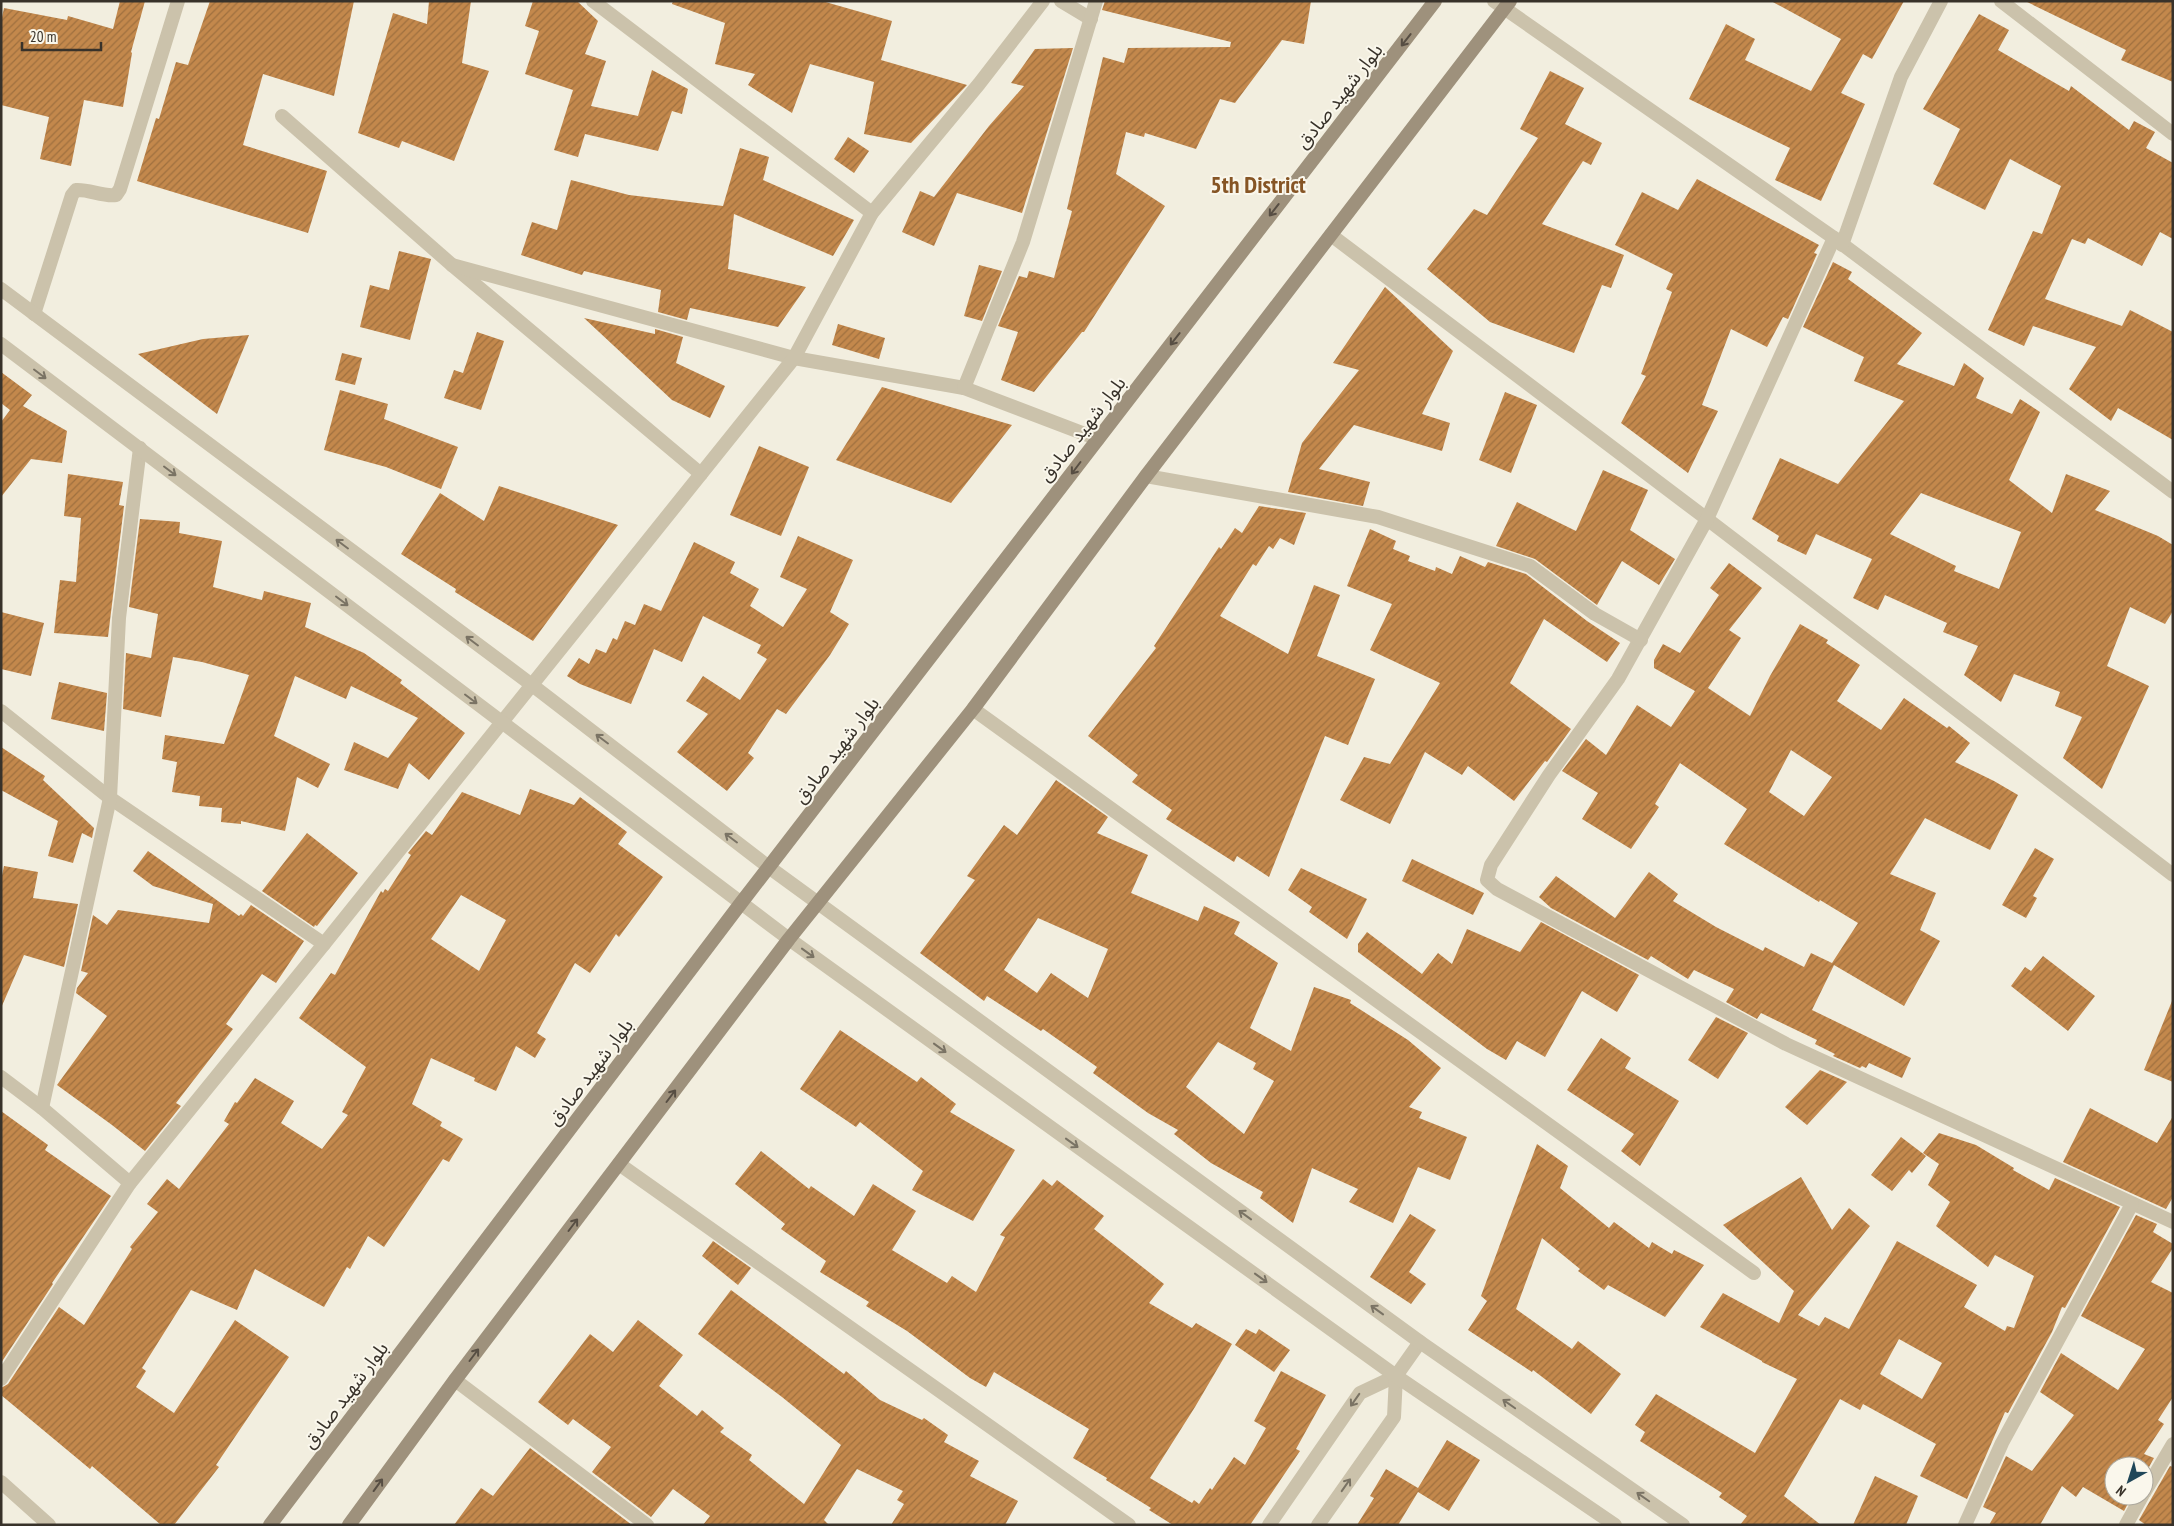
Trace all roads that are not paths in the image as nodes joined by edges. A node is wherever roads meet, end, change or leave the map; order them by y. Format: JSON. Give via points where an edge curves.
{"nodes":[{"id":1,"x":178,"y":1,"type":"edge"},
{"id":2,"x":593,"y":1,"type":"edge"},
{"id":3,"x":1043,"y":1,"type":"edge"},
{"id":4,"x":1060,"y":1,"type":"edge"},
{"id":5,"x":1096,"y":1,"type":"edge"},
{"id":6,"x":1436,"y":1,"type":"edge"},
{"id":7,"x":1941,"y":1,"type":"edge"},
{"id":8,"x":2001,"y":1,"type":"edge"},
{"id":9,"x":1502,"y":4,"type":"edge"},
{"id":10,"x":1091,"y":18,"type":"junction"},
{"id":11,"x":282,"y":116,"type":"dead end"},
{"id":12,"x":2173,"y":134,"type":"edge"},
{"id":13,"x":872,"y":213,"type":"junction"},
{"id":14,"x":1331,"y":235,"type":"junction"},
{"id":15,"x":1838,"y":242,"type":"junction"},
{"id":16,"x":452,"y":264,"type":"junction"},
{"id":17,"x":1,"y":289,"type":"edge"},
{"id":18,"x":34,"y":314,"type":"junction"},
{"id":19,"x":1,"y":344,"type":"edge"},
{"id":20,"x":794,"y":358,"type":"junction"},
{"id":21,"x":964,"y":388,"type":"junction"},
{"id":22,"x":1098,"y":439,"type":"junction"},
{"id":23,"x":140,"y":448,"type":"junction"},
{"id":24,"x":701,"y":474,"type":"junction"},
{"id":25,"x":1146,"y":476,"type":"junction"},
{"id":26,"x":2173,"y":492,"type":"edge"},
{"id":27,"x":1708,"y":519,"type":"junction"},
{"id":28,"x":1640,"y":640,"type":"junction"},
{"id":29,"x":532,"y":686,"type":"junction"},
{"id":30,"x":973,"y":709,"type":"junction"},
{"id":31,"x":1,"y":711,"type":"edge"},
{"id":32,"x":502,"y":723,"type":"junction"},
{"id":33,"x":110,"y":798,"type":"junction"},
{"id":34,"x":770,"y":868,"type":"junction"},
{"id":35,"x":2173,"y":875,"type":"edge"},
{"id":36,"x":741,"y":903,"type":"junction"},
{"id":37,"x":818,"y":903,"type":"junction"},
{"id":38,"x":789,"y":939,"type":"junction"},
{"id":39,"x":324,"y":944,"type":"junction"},
{"id":40,"x":1,"y":1077,"type":"edge"},
{"id":41,"x":42,"y":1108,"type":"junction"},
{"id":42,"x":619,"y":1164,"type":"junction"},
{"id":43,"x":130,"y":1183,"type":"junction"},
{"id":44,"x":2132,"y":1204,"type":"junction"},
{"id":45,"x":2173,"y":1222,"type":"edge"},
{"id":46,"x":1754,"y":1273,"type":"dead end"},
{"id":47,"x":1420,"y":1342,"type":"junction"},
{"id":48,"x":1396,"y":1376,"type":"junction"},
{"id":49,"x":1,"y":1379,"type":"edge"},
{"id":50,"x":455,"y":1380,"type":"junction"},
{"id":51,"x":2173,"y":1444,"type":"edge"},
{"id":52,"x":2154,"y":1476,"type":"edge"},
{"id":53,"x":1,"y":1482,"type":"edge"},
{"id":54,"x":2137,"y":1506,"type":"edge"},
{"id":55,"x":49,"y":1525,"type":"edge"},
{"id":56,"x":270,"y":1525,"type":"edge"},
{"id":57,"x":349,"y":1525,"type":"edge"},
{"id":58,"x":648,"y":1525,"type":"edge"},
{"id":59,"x":1128,"y":1525,"type":"edge"},
{"id":60,"x":1269,"y":1525,"type":"edge"},
{"id":61,"x":1318,"y":1525,"type":"edge"},
{"id":62,"x":1615,"y":1525,"type":"edge"},
{"id":63,"x":1683,"y":1525,"type":"edge"},
{"id":64,"x":1965,"y":1525,"type":"edge"},
{"id":65,"x":2126,"y":1525,"type":"edge"}],
"edges":[{"from":1,"to":18,"type":"street","via":[[120,189],[111,196],[82,190],[76,190],[72,195]]},
{"from":2,"to":13,"type":"street"},
{"from":3,"to":13,"type":"street"},
{"from":4,"to":10,"type":"street"},
{"from":5,"to":10,"type":"street"},
{"from":6,"to":22,"type":"main road","name":"بلوار شهید صادق","one_way":true},
{"from":7,"to":15,"type":"street","via":[[1901,77]]},
{"from":8,"to":12,"type":"street"},
{"from":9,"to":14,"type":"main road"},
{"from":9,"to":15,"type":"street"},
{"from":10,"to":21,"type":"street","via":[[1023,242]]},
{"from":11,"to":16,"type":"street"},
{"from":13,"to":20,"type":"street"},
{"from":14,"to":25,"type":"main road"},
{"from":14,"to":27,"type":"street"},
{"from":15,"to":26,"type":"street"},
{"from":15,"to":27,"type":"street"},
{"from":16,"to":20,"type":"street"},
{"from":16,"to":24,"type":"street"},
{"from":17,"to":18,"type":"street"},
{"from":29,"to":18,"type":"street","one_way":true},
{"from":19,"to":23,"type":"street","one_way":true},
{"from":20,"to":21,"type":"street"},
{"from":20,"to":24,"type":"street"},
{"from":21,"to":22,"type":"street"},
{"from":22,"to":34,"type":"main road","name":"بلوار شهید صادق","one_way":true},
{"from":23,"to":32,"type":"street","one_way":true},
{"from":23,"to":33,"type":"street","via":[[119,618]]},
{"from":24,"to":29,"type":"street"},
{"from":25,"to":28,"type":"street","via":[[1378,517],[1530,566],[1595,614]]},
{"from":25,"to":30,"type":"main road"},
{"from":27,"to":28,"type":"street"},
{"from":27,"to":35,"type":"street"},
{"from":28,"to":44,"type":"street","via":[[1618,679],[1548,775],[1491,865],[1487,880],[1497,889],[1786,1044]]},
{"from":29,"to":32,"type":"street"},
{"from":34,"to":29,"type":"street","one_way":true},
{"from":30,"to":37,"type":"main road"},
{"from":30,"to":46,"type":"street"},
{"from":31,"to":33,"type":"street"},
{"from":32,"to":36,"type":"street"},
{"from":32,"to":39,"type":"street"},
{"from":33,"to":39,"type":"street"},
{"from":33,"to":41,"type":"street"},
{"from":34,"to":36,"type":"main road","name":"بلوار شهید صادق"},
{"from":34,"to":37,"type":"street"},
{"from":36,"to":38,"type":"street"},
{"from":36,"to":56,"type":"main road","name":"بلوار شهید صادق"},
{"from":37,"to":38,"type":"main road"},
{"from":47,"to":37,"type":"street","one_way":true},
{"from":42,"to":38,"type":"main road","one_way":true},
{"from":38,"to":48,"type":"street","one_way":true},
{"from":39,"to":43,"type":"street"},
{"from":40,"to":41,"type":"street"},
{"from":41,"to":43,"type":"street"},
{"from":50,"to":42,"type":"main road","one_way":true},
{"from":42,"to":59,"type":"street"},
{"from":43,"to":49,"type":"street"},
{"from":44,"to":45,"type":"street"},
{"from":44,"to":64,"type":"street","via":[[2002,1443]]},
{"from":47,"to":48,"type":"street"},
{"from":63,"to":47,"type":"street","one_way":true},
{"from":48,"to":60,"type":"street","one_way":true,"via":[[1360,1393]]},
{"from":61,"to":48,"type":"street","one_way":true,"via":[[1394,1417]]},
{"from":48,"to":62,"type":"street"},
{"from":57,"to":50,"type":"main road","one_way":true},
{"from":50,"to":58,"type":"street"},
{"from":51,"to":52,"type":"street"},
{"from":53,"to":55,"type":"street"},
{"from":54,"to":65,"type":"street"}]}
